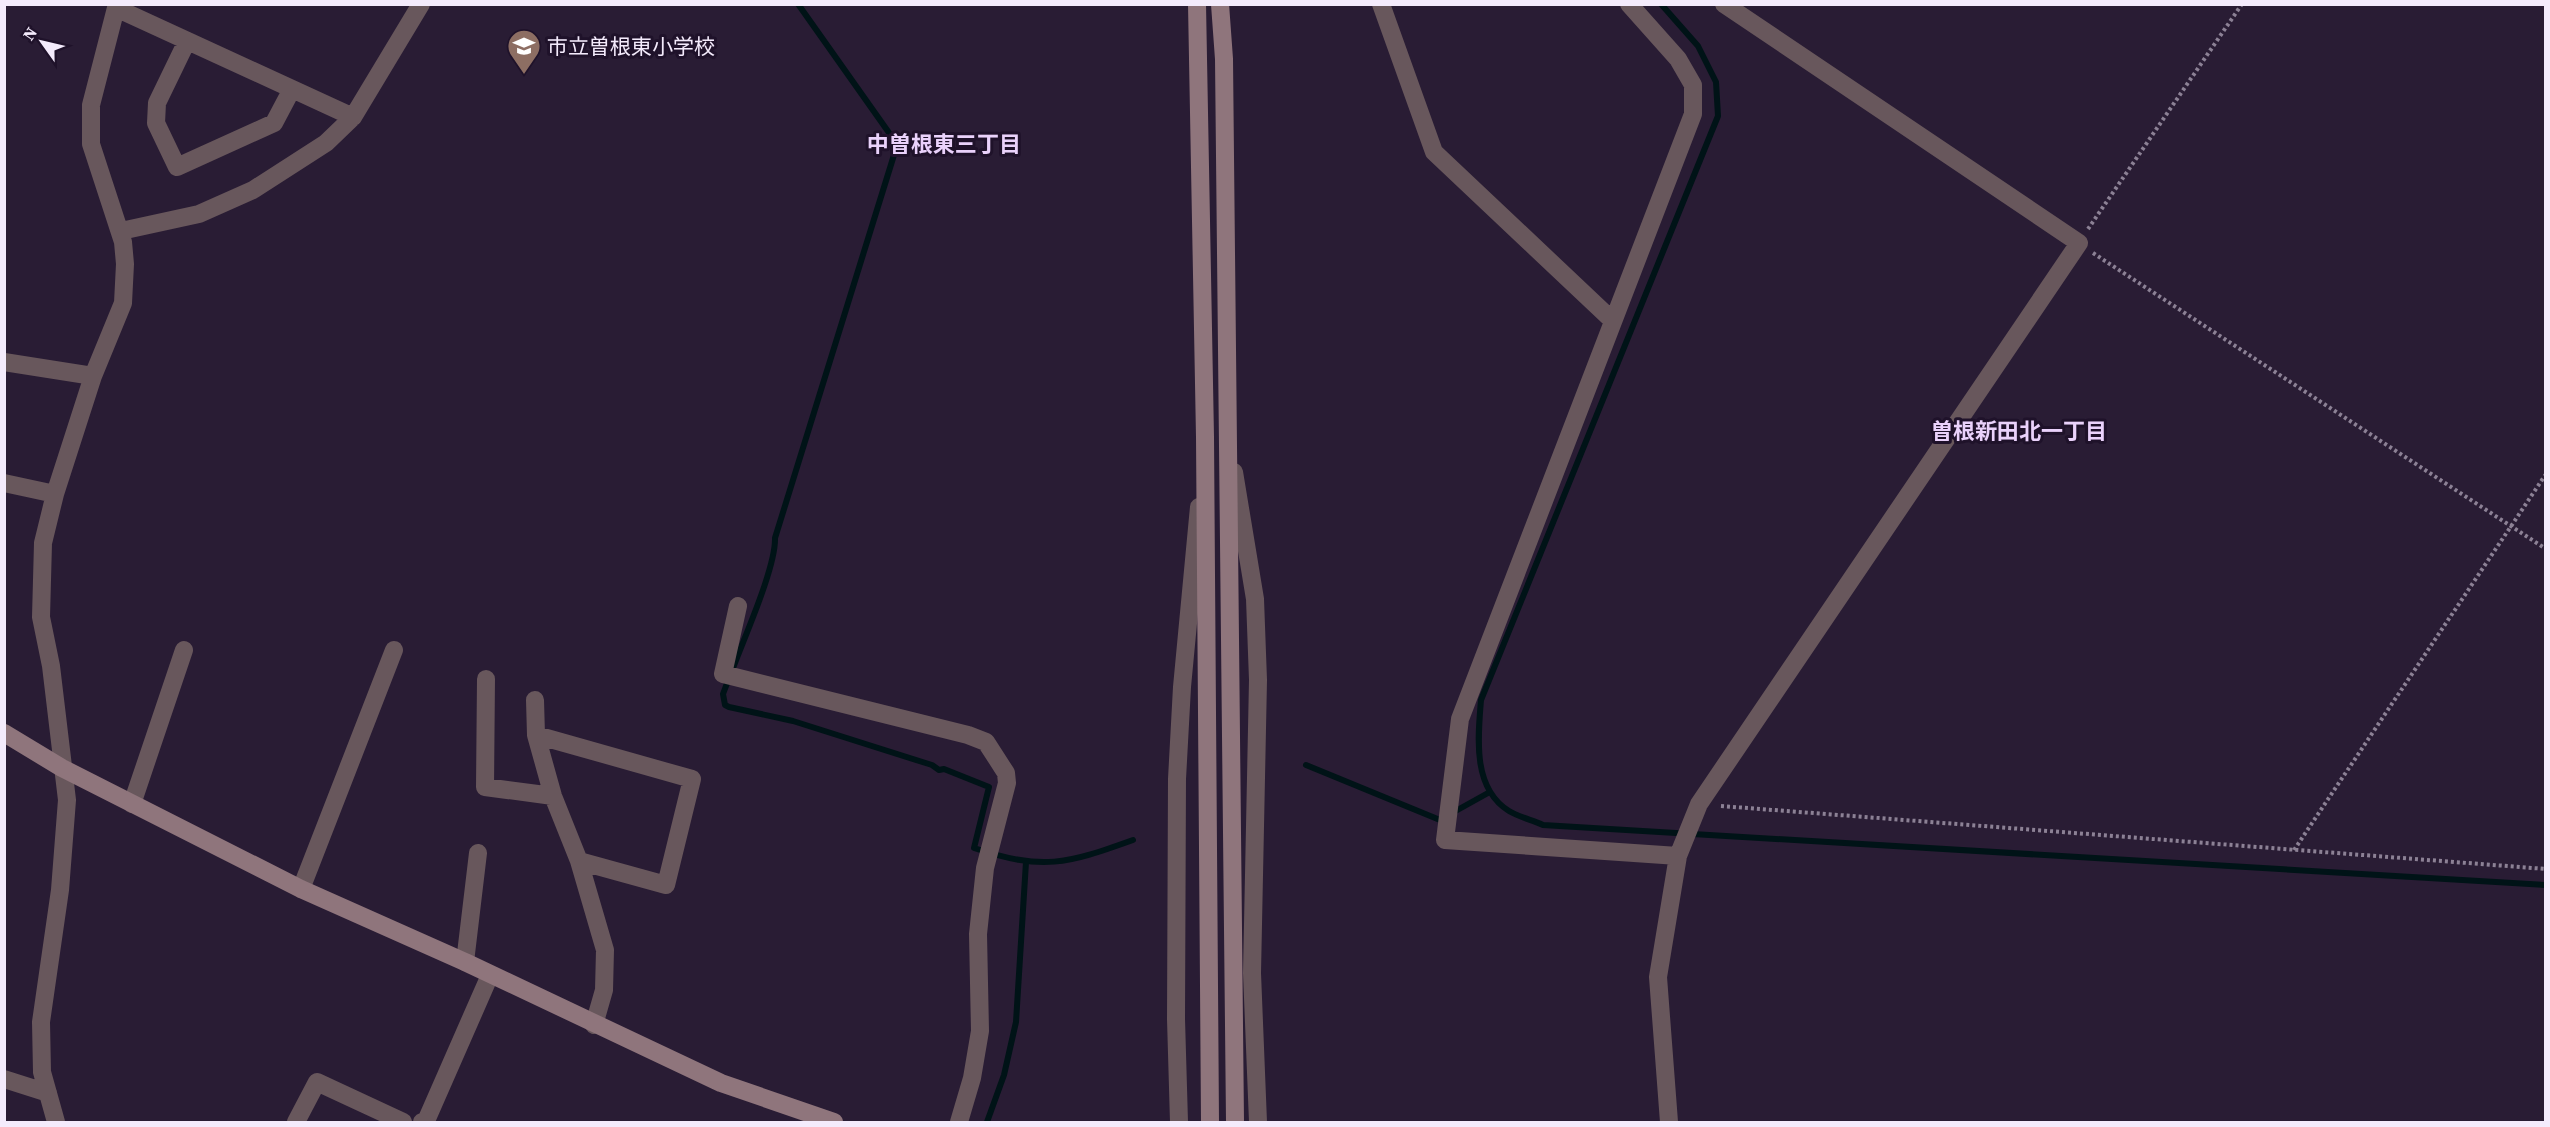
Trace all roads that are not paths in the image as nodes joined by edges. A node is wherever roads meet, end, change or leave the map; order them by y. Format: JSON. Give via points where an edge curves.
{"nodes":[{"id":1,"x":421,"y":4,"type":"edge"},
{"id":2,"x":1197,"y":4,"type":"edge"},
{"id":3,"x":1220,"y":4,"type":"edge"},
{"id":4,"x":1381,"y":4,"type":"edge"},
{"id":5,"x":1629,"y":4,"type":"edge"},
{"id":6,"x":1724,"y":4,"type":"edge"},
{"id":7,"x":117,"y":6,"type":"edge"},
{"id":8,"x":187,"y":41,"type":"junction"},
{"id":9,"x":292,"y":89,"type":"junction"},
{"id":10,"x":353,"y":117,"type":"junction"},
{"id":11,"x":121,"y":231,"type":"junction"},
{"id":12,"x":1613,"y":321,"type":"junction"},
{"id":13,"x":4,"y":362,"type":"edge"},
{"id":14,"x":93,"y":376,"type":"junction"},
{"id":15,"x":1205,"y":437,"type":"junction"},
{"id":16,"x":1228,"y":441,"type":"junction"},
{"id":17,"x":4,"y":483,"type":"edge"},
{"id":18,"x":55,"y":495,"type":"junction"},
{"id":19,"x":738,"y":606,"type":"dead end"},
{"id":20,"x":184,"y":650,"type":"dead end"},
{"id":21,"x":394,"y":650,"type":"dead end"},
{"id":22,"x":486,"y":679,"type":"dead end"},
{"id":23,"x":535,"y":700,"type":"dead end"},
{"id":24,"x":4,"y":734,"type":"edge"},
{"id":25,"x":536,"y":735,"type":"junction"},
{"id":26,"x":62,"y":768,"type":"junction"},
{"id":27,"x":553,"y":796,"type":"junction"},
{"id":28,"x":132,"y":804,"type":"junction"},
{"id":29,"x":1680,"y":851,"type":"junction"},
{"id":30,"x":478,"y":853,"type":"dead end"},
{"id":31,"x":579,"y":861,"type":"junction"},
{"id":32,"x":301,"y":889,"type":"junction"},
{"id":33,"x":465,"y":962,"type":"junction"},
{"id":34,"x":490,"y":975,"type":"junction"},
{"id":35,"x":594,"y":1025,"type":"junction"},
{"id":36,"x":4,"y":1079,"type":"edge"},
{"id":37,"x":48,"y":1093,"type":"junction"},
{"id":38,"x":56,"y":1122,"type":"edge"},
{"id":39,"x":296,"y":1122,"type":"edge"},
{"id":40,"x":403,"y":1122,"type":"edge"},
{"id":41,"x":422,"y":1122,"type":"edge"},
{"id":42,"x":834,"y":1122,"type":"edge"},
{"id":43,"x":959,"y":1122,"type":"edge"},
{"id":44,"x":1179,"y":1122,"type":"edge"},
{"id":45,"x":1210,"y":1122,"type":"edge"},
{"id":46,"x":1235,"y":1122,"type":"edge"},
{"id":47,"x":1258,"y":1122,"type":"edge"},
{"id":48,"x":1669,"y":1122,"type":"edge"}],
"edges":[{"from":1,"to":10,"type":"street"},
{"from":2,"to":15,"type":"street"},
{"from":3,"to":16,"type":"street"},
{"from":4,"to":12,"type":"street","via":[[1434,153]]},
{"from":5,"to":12,"type":"street","via":[[1678,59],[1688,76],[1693,85],[1693,114]]},
{"from":6,"to":29,"type":"street","via":[[2079,243],[1696,812]]},
{"from":7,"to":8,"type":"street"},
{"from":7,"to":11,"type":"street","via":[[91,105],[91,144]]},
{"from":8,"to":9,"type":"street"},
{"from":8,"to":9,"type":"street","via":[[157,104],[156,123],[177,167],[274,123]]},
{"from":9,"to":10,"type":"street"},
{"from":10,"to":11,"type":"street","via":[[306,158],[253,190],[199,214]]},
{"from":11,"to":14,"type":"street","via":[[125,264],[123,303]]},
{"from":12,"to":29,"type":"street","via":[[1460,719],[1445,840]]},
{"from":13,"to":14,"type":"street"},
{"from":14,"to":18,"type":"street"},
{"from":15,"to":44,"type":"street","via":[[1177,779]]},
{"from":15,"to":45,"type":"street"},
{"from":16,"to":46,"type":"street"},
{"from":16,"to":47,"type":"street","via":[[1255,599],[1258,680],[1252,974]]},
{"from":17,"to":18,"type":"street"},
{"from":18,"to":26,"type":"street","via":[[43,543],[41,617],[51,666]]},
{"from":19,"to":43,"type":"street","via":[[723,674],[968,735],[986,742],[1006,773],[985,868],[978,934],[980,1031]]},
{"from":20,"to":28,"type":"street"},
{"from":21,"to":32,"type":"street"},
{"from":22,"to":27,"type":"street","via":[[485,787]]},
{"from":23,"to":25,"type":"street"},
{"from":24,"to":26,"type":"street"},
{"from":25,"to":27,"type":"street"},
{"from":25,"to":31,"type":"street","via":[[692,779],[666,885]]},
{"from":26,"to":28,"type":"street"},
{"from":26,"to":37,"type":"street","via":[[67,800],[60,890],[41,1022],[42,1072]]},
{"from":27,"to":31,"type":"street"},
{"from":28,"to":32,"type":"street"},
{"from":29,"to":48,"type":"street","via":[[1658,977]]},
{"from":30,"to":33,"type":"street"},
{"from":31,"to":35,"type":"street","via":[[605,950],[604,990]]},
{"from":32,"to":33,"type":"street"},
{"from":33,"to":34,"type":"street"},
{"from":34,"to":35,"type":"street"},
{"from":34,"to":41,"type":"street","via":[[426,1121]]},
{"from":35,"to":42,"type":"street","via":[[720,1083]]},
{"from":36,"to":37,"type":"street"},
{"from":37,"to":38,"type":"street"},
{"from":39,"to":40,"type":"street","via":[[317,1082]]}]}
